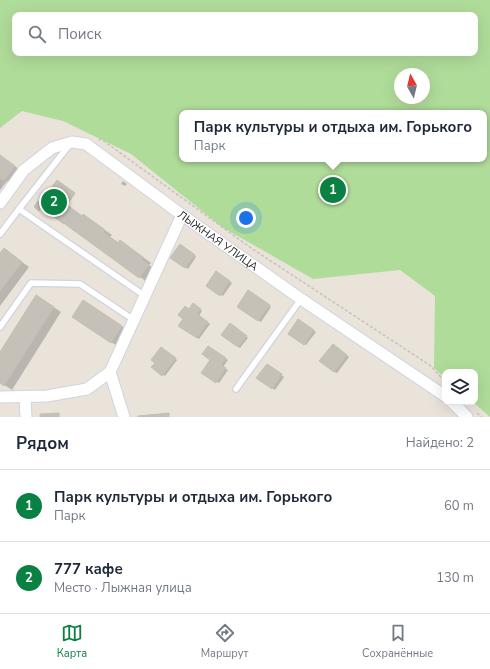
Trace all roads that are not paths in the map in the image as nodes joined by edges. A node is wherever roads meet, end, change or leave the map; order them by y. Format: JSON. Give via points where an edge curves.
{"nodes":[{"id":1,"x":72,"y":142,"type":"junction"},
{"id":2,"x":0,"y":203,"type":"edge"},
{"id":3,"x":19,"y":209,"type":"junction"},
{"id":4,"x":182,"y":215,"type":"junction"},
{"id":5,"x":0,"y":234,"type":"edge"},
{"id":6,"x":144,"y":296,"type":"junction"},
{"id":7,"x":301,"y":299,"type":"junction"},
{"id":8,"x":134,"y":320,"type":"junction"},
{"id":9,"x":0,"y":326,"type":"edge"},
{"id":10,"x":110,"y":372,"type":"junction"},
{"id":11,"x":236,"y":389,"type":"dead end"},
{"id":12,"x":442,"y":394,"type":"edge"},
{"id":13,"x":0,"y":397,"type":"edge"},
{"id":14,"x":25,"y":397,"type":"junction"},
{"id":15,"x":455,"y":405,"type":"edge"},
{"id":16,"x":26,"y":417,"type":"edge"},
{"id":17,"x":124,"y":417,"type":"edge"},
{"id":18,"x":466,"y":417,"type":"edge"}],
"edges":[{"from":1,"to":2,"type":"street","via":[[52,148],[24,170]]},
{"from":1,"to":3,"type":"lane"},
{"from":1,"to":4,"type":"street","name":"ЛЫЖНАЯ УЛИЦА","via":[[91,147]]},
{"from":3,"to":5,"type":"lane"},
{"from":3,"to":6,"type":"lane"},
{"from":4,"to":6,"type":"street"},
{"from":4,"to":7,"type":"street","name":"ЛЫЖНАЯ УЛИЦА"},
{"from":6,"to":8,"type":"street"},
{"from":7,"to":11,"type":"lane"},
{"from":7,"to":12,"type":"street","name":"ЛЫЖНАЯ УЛИЦА"},
{"from":8,"to":9,"type":"lane","via":[[80,284],[31,283]]},
{"from":8,"to":10,"type":"street"},
{"from":10,"to":14,"type":"street","via":[[87,389]]},
{"from":10,"to":17,"type":"street"},
{"from":13,"to":14,"type":"street"},
{"from":14,"to":16,"type":"street"},
{"from":15,"to":18,"type":"street"}]}
